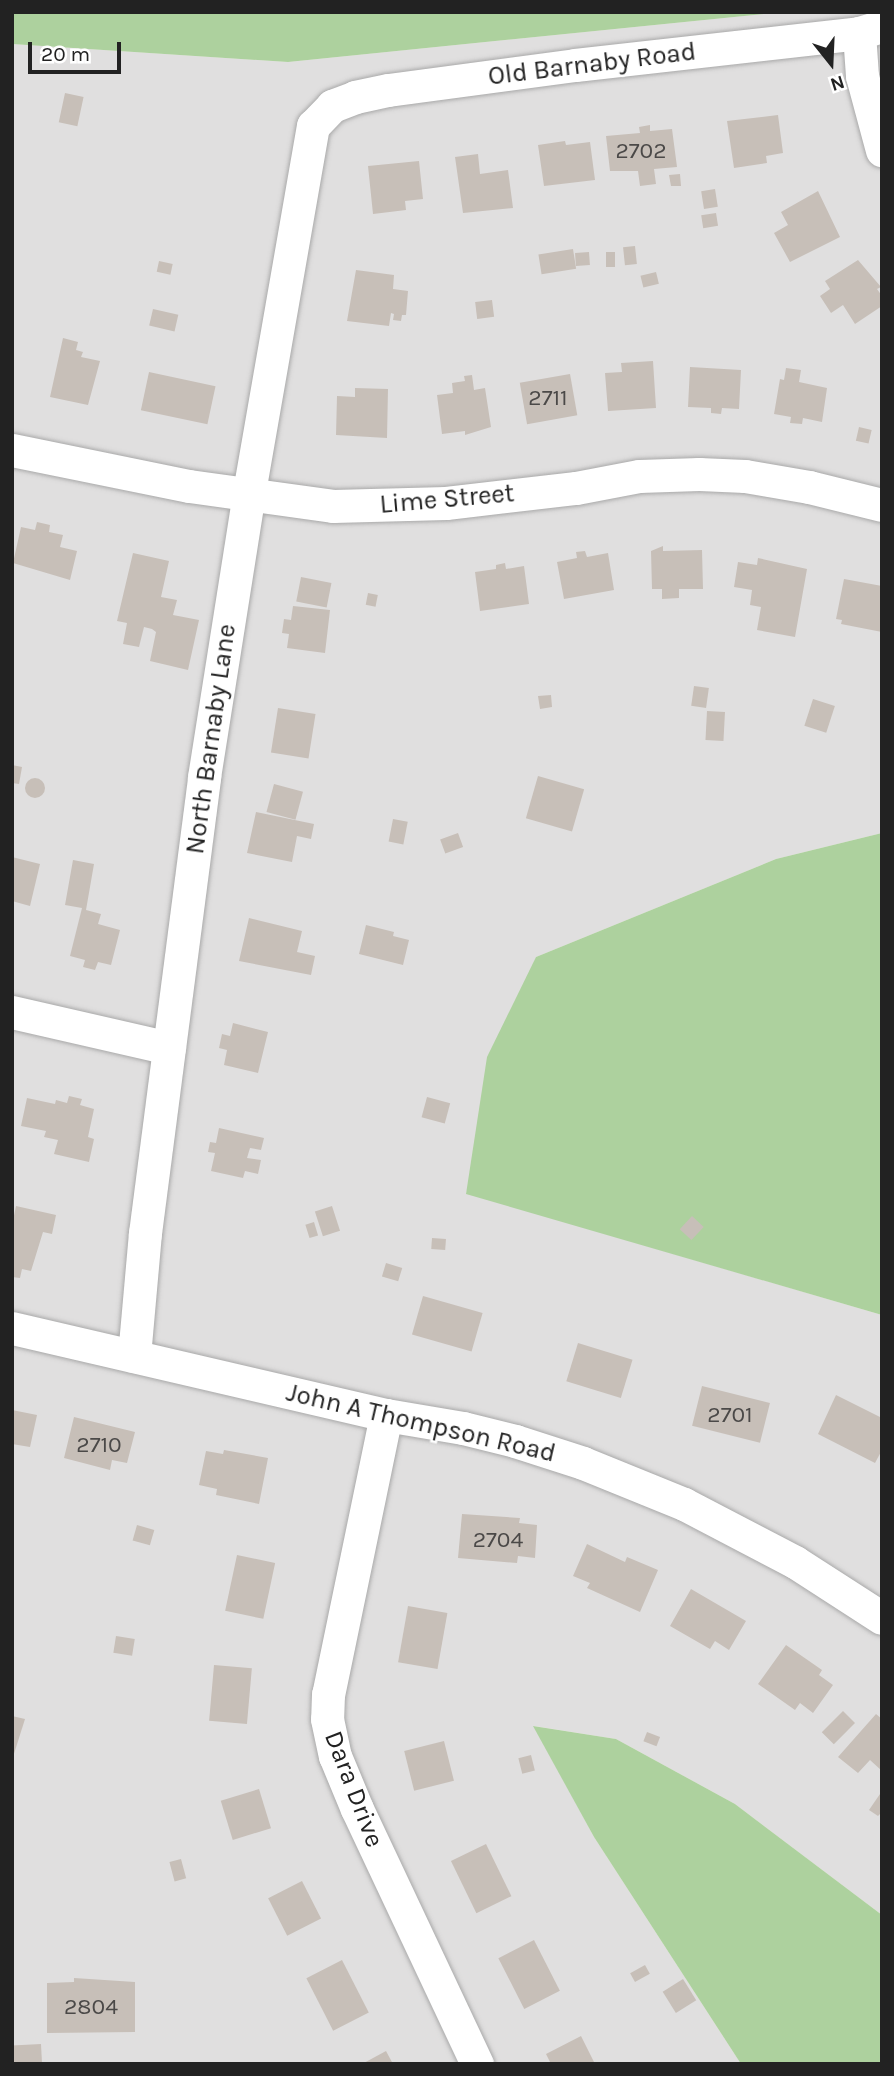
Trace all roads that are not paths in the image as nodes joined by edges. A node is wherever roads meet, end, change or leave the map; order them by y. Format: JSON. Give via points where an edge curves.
{"nodes":[{"id":1,"x":871,"y":30,"type":"edge"},
{"id":2,"x":313,"y":126,"type":"joint"},
{"id":3,"x":882,"y":150,"type":"edge"},
{"id":4,"x":12,"y":450,"type":"edge"},
{"id":5,"x":249,"y":492,"type":"junction"},
{"id":6,"x":882,"y":505,"type":"edge"},
{"id":7,"x":12,"y":1012,"type":"edge"},
{"id":8,"x":169,"y":1048,"type":"junction"},
{"id":9,"x":12,"y":1328,"type":"edge"},
{"id":10,"x":134,"y":1356,"type":"junction"},
{"id":11,"x":386,"y":1415,"type":"junction"},
{"id":12,"x":882,"y":1618,"type":"edge"},
{"id":13,"x":477,"y":2064,"type":"edge"}],
"edges":[{"from":1,"to":2,"type":"street","name":"Old Barnaby Road","via":[[388,90],[332,106]]},
{"from":1,"to":3,"type":"street","via":[[862,76]]},
{"from":2,"to":5,"type":"street","name":"North Barnaby Lane"},
{"from":4,"to":5,"type":"street","name":"Lime Street","via":[[189,486]]},
{"from":5,"to":6,"type":"street","name":"Lime Street","via":[[333,506],[375,506],[446,503],[639,476],[699,474],[745,476]]},
{"from":5,"to":8,"type":"street","name":"North Barnaby Lane","via":[[204,777]]},
{"from":7,"to":8,"type":"street"},
{"from":8,"to":10,"type":"street","name":"North Barnaby Lane"},
{"from":9,"to":10,"type":"street","name":"John A Thompson Road"},
{"from":10,"to":11,"type":"street","name":"John A Thompson Road"},
{"from":11,"to":12,"type":"street","name":"John A Thompson Road","via":[[515,1441],[630,1481],[796,1562]]},
{"from":11,"to":13,"type":"street","name":"Dara Drive","via":[[327,1694],[327,1718],[335,1756],[357,1809]]}]}
